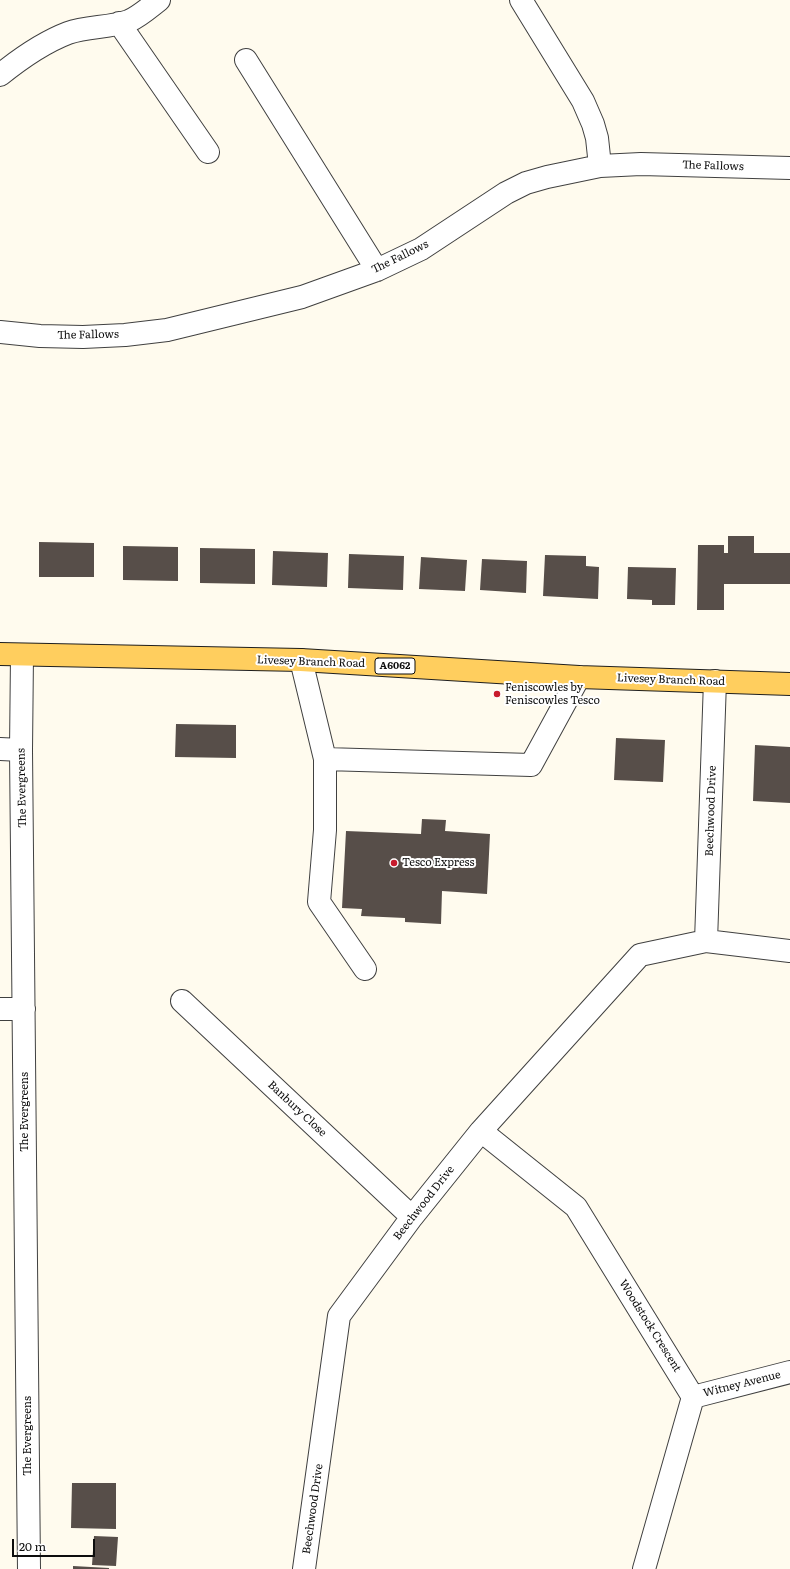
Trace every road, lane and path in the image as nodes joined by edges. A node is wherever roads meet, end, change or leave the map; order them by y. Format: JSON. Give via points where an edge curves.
{"nodes":[{"id":1,"x":159,"y":0,"type":"edge"},
{"id":2,"x":521,"y":0,"type":"edge"},
{"id":3,"x":119,"y":23,"type":"junction"},
{"id":4,"x":246,"y":60,"type":"dead end"},
{"id":5,"x":0,"y":75,"type":"edge"},
{"id":6,"x":208,"y":152,"type":"dead end"},
{"id":7,"x":600,"y":166,"type":"junction"},
{"id":8,"x":790,"y":168,"type":"edge"},
{"id":9,"x":377,"y":270,"type":"junction"},
{"id":10,"x":0,"y":332,"type":"edge"},
{"id":11,"x":0,"y":654,"type":"edge"},
{"id":12,"x":22,"y":655,"type":"junction"},
{"id":13,"x":301,"y":660,"type":"junction"},
{"id":14,"x":579,"y":677,"type":"junction"},
{"id":15,"x":715,"y":681,"type":"junction"},
{"id":16,"x":790,"y":684,"type":"edge"},
{"id":17,"x":10,"y":749,"type":"edge"},
{"id":18,"x":325,"y":759,"type":"junction"},
{"id":19,"x":706,"y":941,"type":"junction"},
{"id":20,"x":790,"y":951,"type":"edge"},
{"id":21,"x":365,"y":969,"type":"dead end"},
{"id":22,"x":182,"y":1002,"type":"dead end"},
{"id":23,"x":0,"y":1009,"type":"edge"},
{"id":24,"x":24,"y":1009,"type":"junction"},
{"id":25,"x":481,"y":1131,"type":"junction"},
{"id":26,"x":412,"y":1217,"type":"junction"},
{"id":27,"x":790,"y":1372,"type":"edge"},
{"id":28,"x":693,"y":1396,"type":"junction"},
{"id":29,"x":29,"y":1569,"type":"edge"},
{"id":30,"x":304,"y":1569,"type":"edge"},
{"id":31,"x":644,"y":1569,"type":"edge"}],
"edges":[{"from":1,"to":3,"type":"street","via":[[138,16]]},
{"from":2,"to":7,"type":"street","via":[[583,101],[597,138]]},
{"from":3,"to":5,"type":"street","via":[[86,28],[46,43]]},
{"from":3,"to":6,"type":"street"},
{"from":4,"to":9,"type":"street"},
{"from":7,"to":8,"type":"street","name":"The Fallows","via":[[641,164]]},
{"from":7,"to":9,"type":"street","name":"The Fallows","via":[[526,183],[506,193],[421,248]]},
{"from":9,"to":10,"type":"street","name":"The Fallows","via":[[302,297],[167,330],[82,337]]},
{"from":11,"to":12,"type":"main road","name":"Livesey Branch Road","number":"A6062"},
{"from":12,"to":13,"type":"main road","name":"Livesey Branch Road","number":"A6062"},
{"from":12,"to":17,"type":"street","name":"The Evergreens"},
{"from":13,"to":14,"type":"main road","name":"Livesey Branch Road","number":"A6062"},
{"from":13,"to":18,"type":"street"},
{"from":14,"to":15,"type":"main road","name":"Livesey Branch Road","number":"A6062"},
{"from":14,"to":18,"type":"street","via":[[531,765]]},
{"from":15,"to":16,"type":"main road","name":"Livesey Branch Road","number":"A6062"},
{"from":15,"to":19,"type":"street","name":"Beechwood Drive"},
{"from":17,"to":24,"type":"street","name":"The Evergreens"},
{"from":18,"to":21,"type":"street","via":[[325,830],[319,902]]},
{"from":19,"to":20,"type":"street","name":"Beechwood Drive"},
{"from":19,"to":25,"type":"street","name":"Beechwood Drive","via":[[640,954]]},
{"from":22,"to":26,"type":"street","name":"Banbury Close"},
{"from":23,"to":24,"type":"street"},
{"from":24,"to":29,"type":"street","name":"The Evergreens"},
{"from":25,"to":26,"type":"street","name":"Beechwood Drive"},
{"from":25,"to":28,"type":"street","name":"Woodstock Crescent","via":[[576,1207]]},
{"from":26,"to":30,"type":"street","name":"Beechwood Drive","via":[[339,1316]]},
{"from":27,"to":28,"type":"street","name":"Witney Avenue"},
{"from":28,"to":31,"type":"street"}]}
